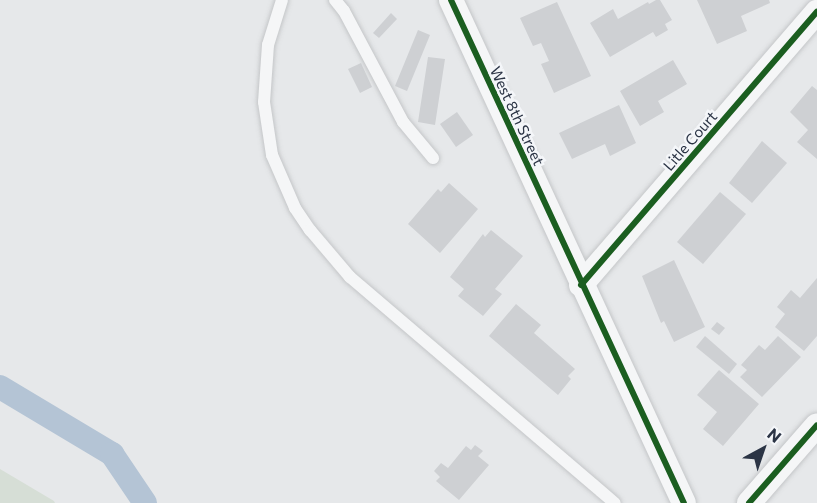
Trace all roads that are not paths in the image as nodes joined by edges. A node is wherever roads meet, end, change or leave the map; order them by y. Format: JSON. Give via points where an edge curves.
{"nodes":[{"id":1,"x":282,"y":0,"type":"edge"},
{"id":2,"x":335,"y":0,"type":"edge"},
{"id":3,"x":451,"y":0,"type":"edge"},
{"id":4,"x":817,"y":12,"type":"edge"},
{"id":5,"x":433,"y":158,"type":"dead end"},
{"id":6,"x":581,"y":285,"type":"junction"},
{"id":7,"x":817,"y":425,"type":"edge"},
{"id":8,"x":615,"y":503,"type":"edge"},
{"id":9,"x":684,"y":503,"type":"edge"},
{"id":10,"x":749,"y":503,"type":"edge"}],
"edges":[{"from":1,"to":8,"type":"lane","via":[[268,45],[264,102],[272,155],[310,230],[351,277]]},
{"from":2,"to":5,"type":"lane","via":[[404,122]]},
{"from":3,"to":6,"type":"street","name":"West 8th Street"},
{"from":4,"to":6,"type":"street","name":"Litle Court"},
{"from":6,"to":9,"type":"street","name":"West 8th Street"},
{"from":7,"to":10,"type":"street"}]}
